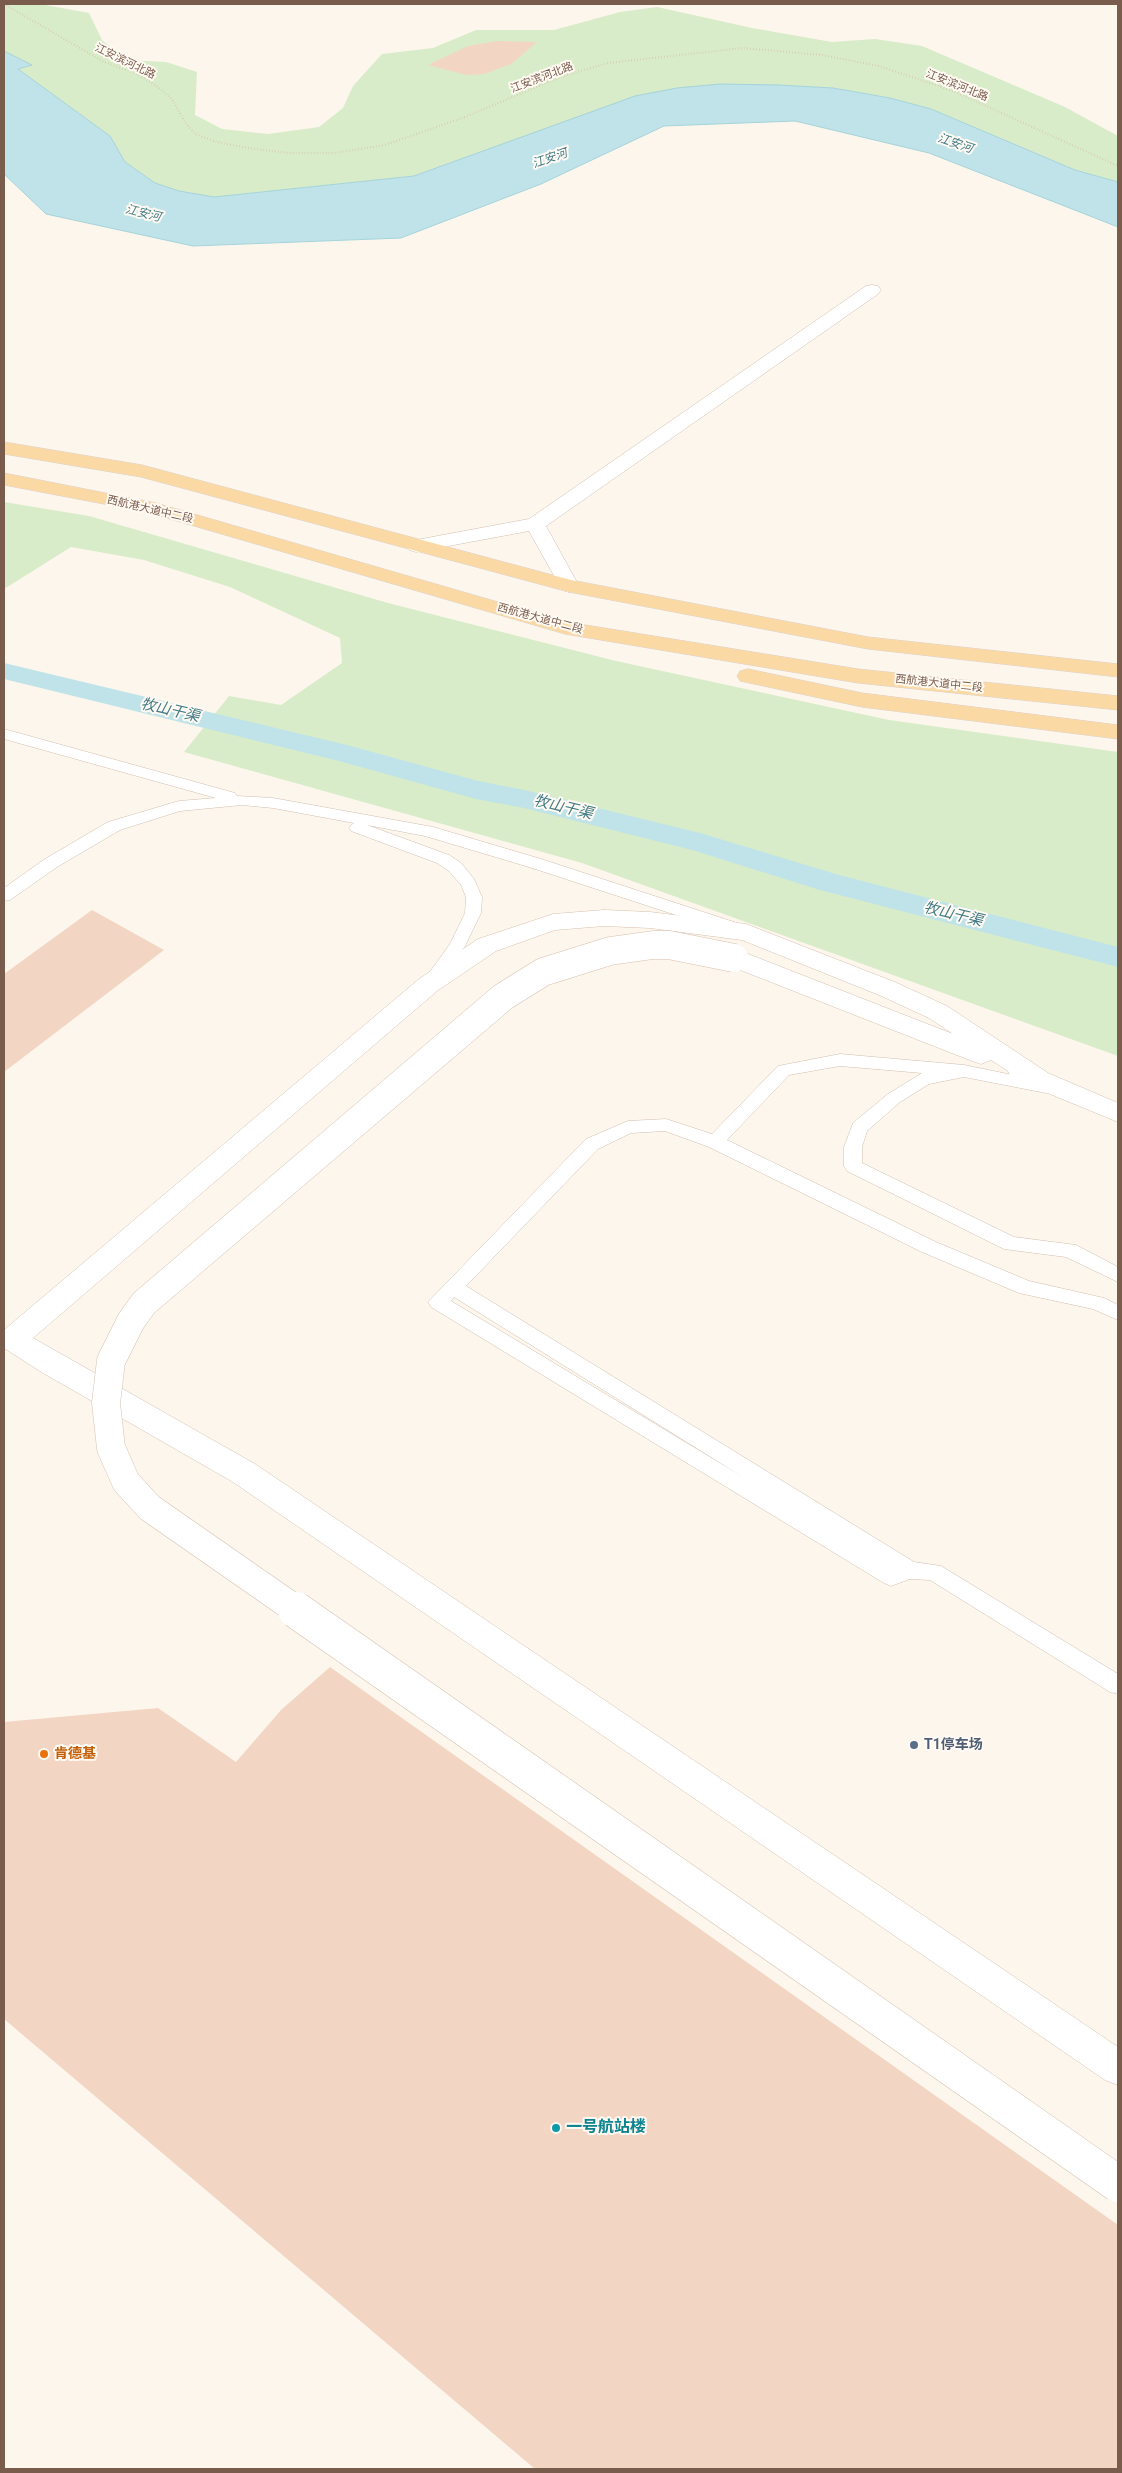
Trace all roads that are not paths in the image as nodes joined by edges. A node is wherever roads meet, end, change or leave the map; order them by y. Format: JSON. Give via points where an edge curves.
{"nodes":[{"id":1,"x":872,"y":290,"type":"dead end"},
{"id":2,"x":4,"y":448,"type":"edge"},
{"id":3,"x":4,"y":479,"type":"edge"},
{"id":4,"x":535,"y":524,"type":"junction"},
{"id":5,"x":416,"y":546,"type":"junction"},
{"id":6,"x":569,"y":586,"type":"junction"},
{"id":7,"x":565,"y":628,"type":"junction"},
{"id":8,"x":1118,"y":671,"type":"edge"},
{"id":9,"x":1118,"y":703,"type":"edge"},
{"id":10,"x":1118,"y":732,"type":"edge"},
{"id":11,"x":4,"y":734,"type":"edge"},
{"id":12,"x":242,"y":800,"type":"junction"},
{"id":13,"x":316,"y":812,"type":"junction"},
{"id":14,"x":4,"y":896,"type":"edge"},
{"id":15,"x":740,"y":945,"type":"junction"},
{"id":16,"x":428,"y":985,"type":"junction"},
{"id":17,"x":964,"y":1071,"type":"junction"},
{"id":18,"x":1062,"y":1090,"type":"junction"},
{"id":19,"x":1111,"y":1109,"type":"edge"},
{"id":20,"x":715,"y":1142,"type":"junction"},
{"id":21,"x":1118,"y":1275,"type":"edge"},
{"id":22,"x":453,"y":1287,"type":"junction"},
{"id":23,"x":1118,"y":1313,"type":"edge"},
{"id":24,"x":8,"y":1337,"type":"edge"},
{"id":25,"x":910,"y":1570,"type":"junction"},
{"id":26,"x":890,"y":1577,"type":"joint"},
{"id":27,"x":1118,"y":1684,"type":"edge"},
{"id":28,"x":1118,"y":2068,"type":"edge"},
{"id":29,"x":1118,"y":2184,"type":"edge"}],
"edges":[{"from":1,"to":4,"type":"street"},
{"from":2,"to":5,"type":"main road","via":[[142,471],[321,517]]},
{"from":3,"to":7,"type":"main road","name":"西航港大道中二段","via":[[149,507]]},
{"from":4,"to":5,"type":"street"},
{"from":4,"to":6,"type":"street"},
{"from":5,"to":6,"type":"main road"},
{"from":6,"to":8,"type":"main road","via":[[868,643]]},
{"from":7,"to":9,"type":"main road","name":"西航港大道中二段","via":[[858,676]]},
{"from":7,"to":10,"type":"main road","via":[[692,664],[862,700]]},
{"from":11,"to":12,"type":"lane"},
{"from":12,"to":13,"type":"lane"},
{"from":12,"to":14,"type":"lane","via":[[179,806],[114,826],[51,863]]},
{"from":13,"to":15,"type":"lane","via":[[427,831],[535,862]]},
{"from":13,"to":16,"type":"lane","via":[[443,859],[455,867],[468,883],[474,905],[466,929]]},
{"from":15,"to":16,"type":"street","via":[[650,920],[604,918],[552,922],[487,945]]},
{"from":15,"to":18,"type":"street","via":[[888,989],[938,1012],[1038,1080]]},
{"from":15,"to":29,"type":"street","bridge":true,"via":[[653,945],[619,949],[555,967],[502,997],[144,1303],[111,1361],[106,1403],[111,1448],[126,1482],[150,1508]]},
{"from":16,"to":24,"type":"street"},
{"from":17,"to":18,"type":"lane"},
{"from":17,"to":20,"type":"lane","via":[[840,1060],[784,1070]]},
{"from":17,"to":21,"type":"lane","via":[[924,1078],[894,1098],[859,1128],[853,1147],[853,1166],[1011,1244],[1070,1250]]},
{"from":18,"to":19,"type":"street"},
{"from":20,"to":22,"type":"lane","via":[[666,1126],[628,1127],[592,1144]]},
{"from":20,"to":23,"type":"lane","via":[[929,1248],[1026,1288],[1097,1303]]},
{"from":22,"to":25,"type":"lane"},
{"from":22,"to":26,"type":"lane","via":[[438,1302]]},
{"from":24,"to":28,"type":"street","via":[[244,1472]]},
{"from":25,"to":26,"type":"lane"},
{"from":25,"to":27,"type":"lane","via":[[934,1572]]}]}
